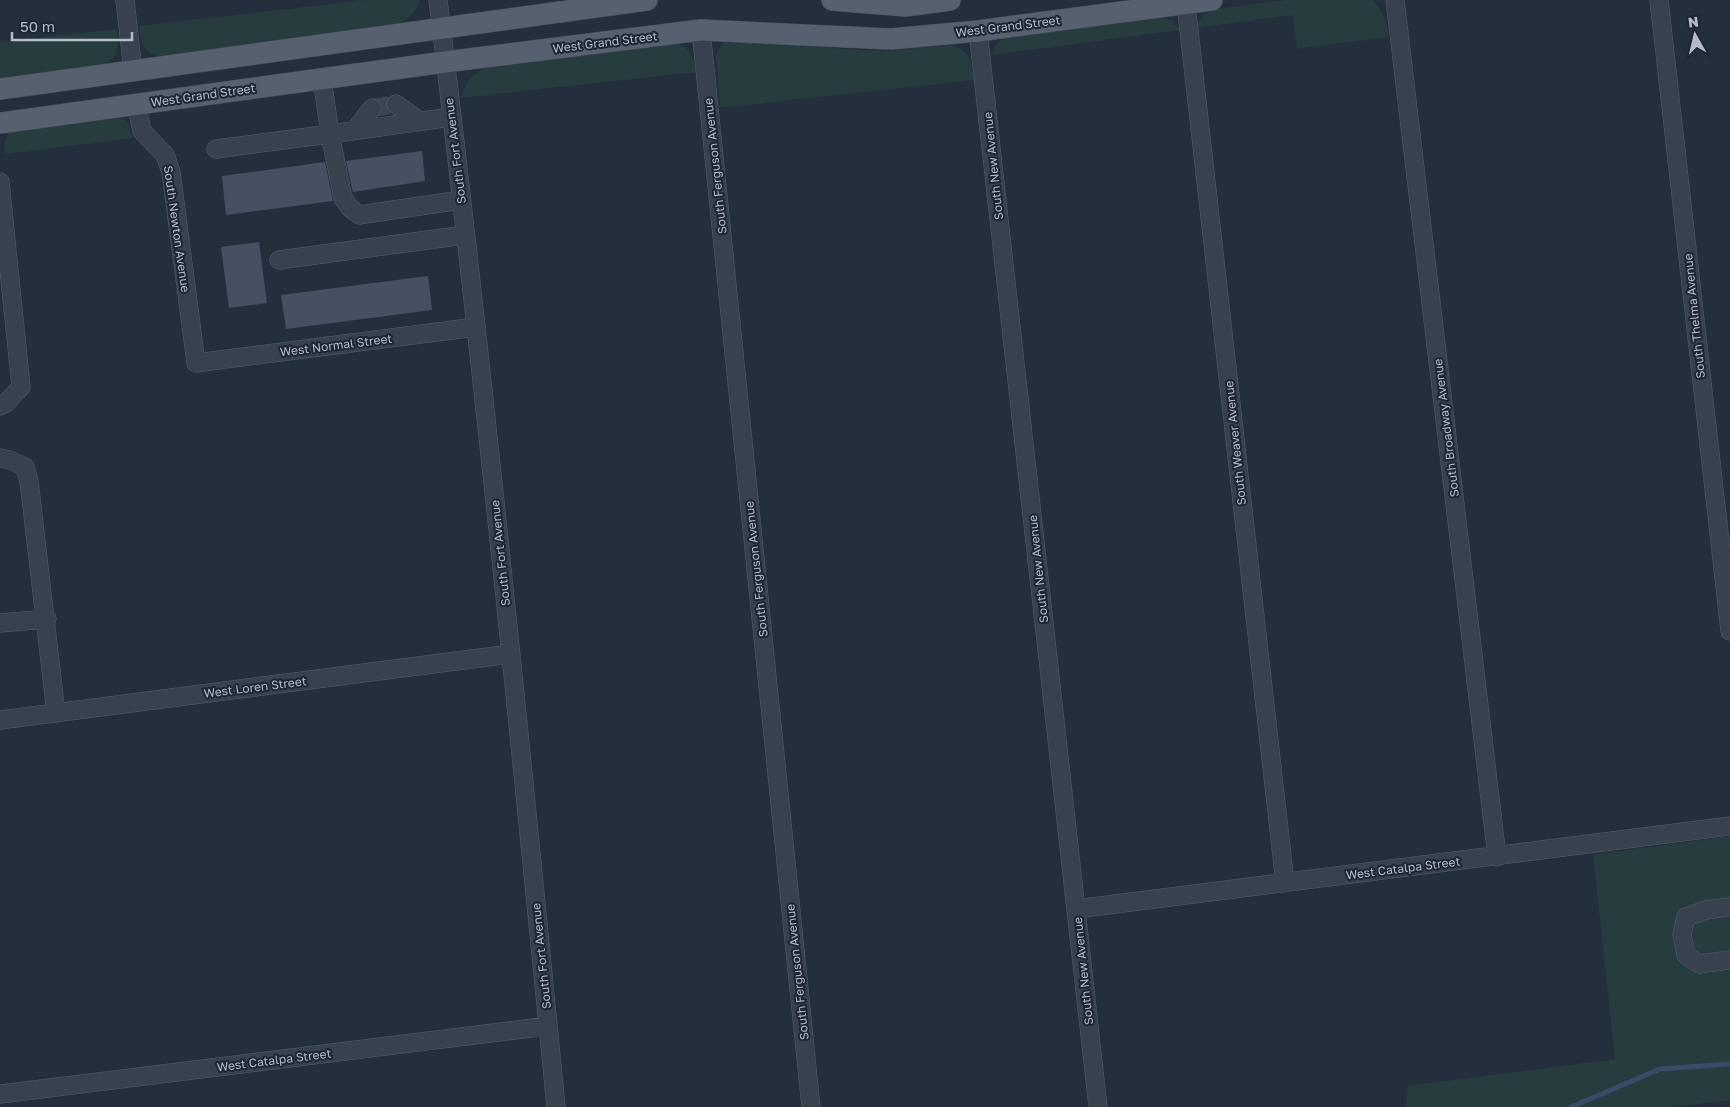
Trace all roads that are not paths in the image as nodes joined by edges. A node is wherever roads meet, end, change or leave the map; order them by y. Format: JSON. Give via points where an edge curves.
{"nodes":[{"id":1,"x":125,"y":0,"type":"edge"},
{"id":2,"x":438,"y":0,"type":"edge"},
{"id":3,"x":647,"y":0,"type":"edge"},
{"id":4,"x":832,"y":0,"type":"edge"},
{"id":5,"x":950,"y":0,"type":"edge"},
{"id":6,"x":1212,"y":0,"type":"edge"},
{"id":7,"x":1395,"y":0,"type":"edge"},
{"id":8,"x":1659,"y":0,"type":"edge"},
{"id":9,"x":905,"y":3,"type":"edge"},
{"id":10,"x":1186,"y":4,"type":"junction"},
{"id":11,"x":441,"y":29,"type":"junction"},
{"id":12,"x":701,"y":30,"type":"junction"},
{"id":13,"x":978,"y":31,"type":"junction"},
{"id":14,"x":445,"y":62,"type":"junction"},
{"id":15,"x":133,"y":71,"type":"junction"},
{"id":16,"x":322,"y":79,"type":"junction"},
{"id":17,"x":0,"y":89,"type":"edge"},
{"id":18,"x":136,"y":104,"type":"junction"},
{"id":19,"x":396,"y":104,"type":"dead end"},
{"id":20,"x":372,"y":108,"type":"tunnel mouth"},
{"id":21,"x":451,"y":117,"type":"junction"},
{"id":22,"x":419,"y":122,"type":"junction"},
{"id":23,"x":0,"y":123,"type":"edge"},
{"id":24,"x":355,"y":130,"type":"junction"},
{"id":25,"x":330,"y":134,"type":"junction"},
{"id":26,"x":216,"y":149,"type":"dead end"},
{"id":27,"x":0,"y":182,"type":"edge"},
{"id":28,"x":461,"y":200,"type":"junction"},
{"id":29,"x":465,"y":235,"type":"junction"},
{"id":30,"x":3,"y":239,"type":"edge"},
{"id":31,"x":279,"y":260,"type":"dead end"},
{"id":32,"x":476,"y":327,"type":"junction"},
{"id":33,"x":196,"y":363,"type":"joint"},
{"id":34,"x":0,"y":406,"type":"edge"},
{"id":35,"x":0,"y":458,"type":"edge"},
{"id":36,"x":46,"y":619,"type":"junction"},
{"id":37,"x":0,"y":623,"type":"edge"},
{"id":38,"x":1730,"y":631,"type":"edge"},
{"id":39,"x":511,"y":654,"type":"junction"},
{"id":40,"x":56,"y":713,"type":"junction"},
{"id":41,"x":0,"y":720,"type":"edge"},
{"id":42,"x":1730,"y":826,"type":"edge"},
{"id":43,"x":1497,"y":857,"type":"junction"},
{"id":44,"x":1285,"y":883,"type":"junction"},
{"id":45,"x":1730,"y":907,"type":"edge"},
{"id":46,"x":1076,"y":910,"type":"junction"},
{"id":47,"x":1730,"y":960,"type":"edge"},
{"id":48,"x":548,"y":1026,"type":"junction"},
{"id":49,"x":0,"y":1094,"type":"edge"},
{"id":50,"x":556,"y":1107,"type":"edge"},
{"id":51,"x":810,"y":1107,"type":"edge"},
{"id":52,"x":1098,"y":1107,"type":"edge"}],
"edges":[{"from":1,"to":15,"type":"street"},
{"from":2,"to":11,"type":"street","name":"South Fort Avenue"},
{"from":3,"to":11,"type":"main road"},
{"from":4,"to":9,"type":"main road"},
{"from":5,"to":9,"type":"main road"},
{"from":6,"to":10,"type":"main road","name":"West Grand Street"},
{"from":7,"to":43,"type":"street","name":"South Broadway Avenue"},
{"from":8,"to":38,"type":"street","name":"South Thelma Avenue"},
{"from":10,"to":13,"type":"main road","name":"West Grand Street"},
{"from":10,"to":44,"type":"street","name":"South Weaver Avenue"},
{"from":11,"to":14,"type":"street","name":"South Fort Avenue"},
{"from":11,"to":15,"type":"main road"},
{"from":12,"to":13,"type":"main road","name":"West Grand Street","via":[[891,39]]},
{"from":12,"to":14,"type":"main road","name":"West Grand Street"},
{"from":12,"to":51,"type":"street","name":"South Ferguson Avenue"},
{"from":13,"to":46,"type":"street","name":"South New Avenue"},
{"from":14,"to":16,"type":"main road","name":"West Grand Street"},
{"from":14,"to":21,"type":"street","name":"South Fort Avenue"},
{"from":15,"to":17,"type":"main road"},
{"from":16,"to":18,"type":"main road","name":"West Grand Street"},
{"from":16,"to":25,"type":"street"},
{"from":18,"to":23,"type":"main road","name":"West Grand Street"},
{"from":18,"to":33,"type":"street","name":"South Newton Avenue","via":[[142,131],[165,154],[171,172]]},
{"from":19,"to":22,"type":"street"},
{"from":20,"to":24,"type":"street"},
{"from":21,"to":22,"type":"street"},
{"from":21,"to":28,"type":"street","name":"South Fort Avenue"},
{"from":22,"to":24,"type":"street"},
{"from":24,"to":25,"type":"street"},
{"from":25,"to":26,"type":"street"},
{"from":25,"to":28,"type":"street","via":[[343,198],[359,215]]},
{"from":27,"to":30,"type":"street"},
{"from":28,"to":29,"type":"street","name":"South Fort Avenue"},
{"from":29,"to":31,"type":"street"},
{"from":29,"to":32,"type":"street","name":"South Fort Avenue"},
{"from":30,"to":34,"type":"street","via":[[22,388]]},
{"from":32,"to":33,"type":"street","name":"West Normal Street"},
{"from":32,"to":39,"type":"street","name":"South Fort Avenue"},
{"from":35,"to":36,"type":"street","via":[[25,467],[29,480]]},
{"from":36,"to":37,"type":"street"},
{"from":36,"to":40,"type":"street"},
{"from":39,"to":40,"type":"street","name":"West Loren Street"},
{"from":39,"to":48,"type":"street","name":"South Fort Avenue"},
{"from":40,"to":41,"type":"street","name":"West Loren Street"},
{"from":42,"to":43,"type":"street","name":"West Catalpa Street"},
{"from":43,"to":44,"type":"street","name":"West Catalpa Street"},
{"from":44,"to":46,"type":"street","name":"West Catalpa Street"},
{"from":45,"to":47,"type":"street","via":[[1686,917],[1682,934],[1686,955],[1699,964]]},
{"from":46,"to":52,"type":"street","name":"South New Avenue"},
{"from":48,"to":49,"type":"street","name":"West Catalpa Street"},
{"from":48,"to":50,"type":"street","name":"South Fort Avenue"}]}
